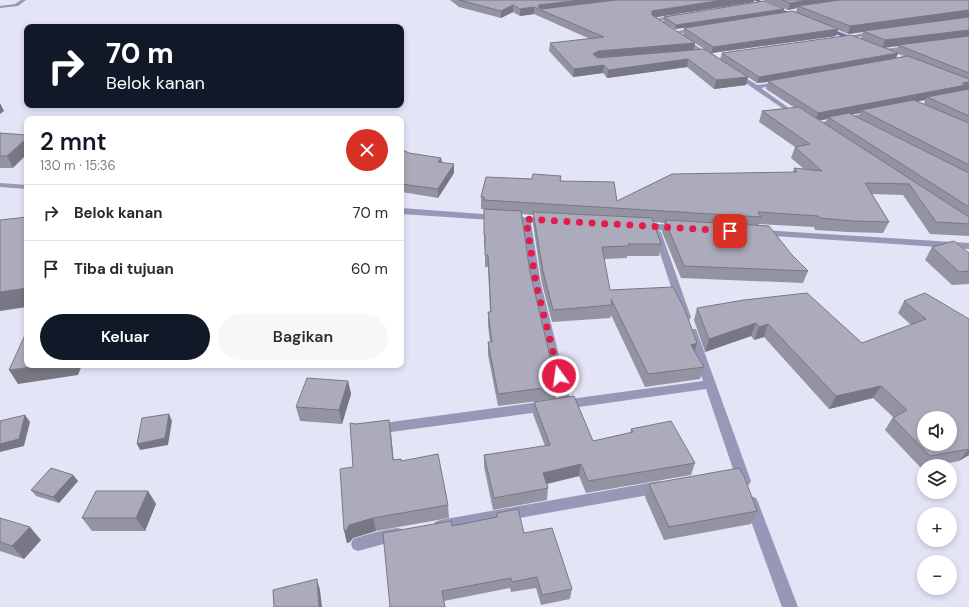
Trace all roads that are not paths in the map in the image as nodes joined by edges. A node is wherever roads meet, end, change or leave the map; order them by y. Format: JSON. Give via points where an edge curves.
{"nodes":[{"id":1,"x":24,"y":0,"type":"edge"},
{"id":2,"x":755,"y":0,"type":"edge"},
{"id":3,"x":763,"y":4,"type":"junction"},
{"id":4,"x":748,"y":6,"type":"edge"},
{"id":5,"x":0,"y":7,"type":"edge"},
{"id":6,"x":794,"y":13,"type":"junction"},
{"id":7,"x":680,"y":16,"type":"edge"},
{"id":8,"x":778,"y":17,"type":"edge"},
{"id":9,"x":807,"y":21,"type":"edge"},
{"id":10,"x":820,"y":26,"type":"edge"},
{"id":11,"x":703,"y":28,"type":"edge"},
{"id":12,"x":883,"y":31,"type":"edge"},
{"id":13,"x":673,"y":33,"type":"junction"},
{"id":14,"x":848,"y":37,"type":"junction"},
{"id":15,"x":832,"y":39,"type":"edge"},
{"id":16,"x":862,"y":43,"type":"edge"},
{"id":17,"x":916,"y":47,"type":"edge"},
{"id":18,"x":876,"y":48,"type":"edge"},
{"id":19,"x":882,"y":51,"type":"junction"},
{"id":20,"x":696,"y":53,"type":"edge"},
{"id":21,"x":703,"y":53,"type":"junction"},
{"id":22,"x":894,"y":56,"type":"edge"},
{"id":23,"x":717,"y":59,"type":"edge"},
{"id":24,"x":729,"y":70,"type":"edge"},
{"id":25,"x":784,"y":82,"type":"edge"},
{"id":26,"x":756,"y":87,"type":"junction"},
{"id":27,"x":882,"y":112,"type":"edge"},
{"id":28,"x":846,"y":119,"type":"junction"},
{"id":29,"x":812,"y":126,"type":"junction"},
{"id":30,"x":859,"y":126,"type":"edge"},
{"id":31,"x":825,"y":134,"type":"edge"},
{"id":32,"x":0,"y":185,"type":"edge"},
{"id":33,"x":24,"y":187,"type":"edge"},
{"id":34,"x":404,"y":211,"type":"edge"},
{"id":35,"x":526,"y":219,"type":"junction"},
{"id":36,"x":556,"y":221,"type":"edge"},
{"id":37,"x":632,"y":226,"type":"edge"},
{"id":38,"x":655,"y":227,"type":"junction"},
{"id":39,"x":686,"y":228,"type":"edge"},
{"id":40,"x":750,"y":232,"type":"edge"},
{"id":41,"x":969,"y":246,"type":"edge"},
{"id":42,"x":710,"y":384,"type":"junction"},
{"id":43,"x":565,"y":404,"type":"junction"},
{"id":44,"x":366,"y":430,"type":"edge"},
{"id":45,"x":741,"y":473,"type":"junction"},
{"id":46,"x":725,"y":476,"type":"edge"},
{"id":47,"x":671,"y":485,"type":"edge"},
{"id":48,"x":430,"y":528,"type":"edge"},
{"id":49,"x":407,"y":532,"type":"edge"},
{"id":50,"x":358,"y":544,"type":"dead end"},
{"id":51,"x":790,"y":607,"type":"edge"}],
"edges":[{"from":1,"to":5,"type":"street","via":[[16,5]]},
{"from":2,"to":3,"type":"street"},
{"from":3,"to":4,"type":"street"},
{"from":3,"to":6,"type":"street"},
{"from":6,"to":8,"type":"street"},
{"from":6,"to":9,"type":"street"},
{"from":7,"to":13,"type":"street","via":[[654,20]]},
{"from":10,"to":14,"type":"street"},
{"from":11,"to":13,"type":"street"},
{"from":12,"to":14,"type":"street"},
{"from":13,"to":21,"type":"street"},
{"from":14,"to":15,"type":"street"},
{"from":14,"to":16,"type":"street"},
{"from":17,"to":19,"type":"street"},
{"from":18,"to":19,"type":"street"},
{"from":19,"to":22,"type":"street"},
{"from":20,"to":21,"type":"street"},
{"from":21,"to":23,"type":"street"},
{"from":24,"to":26,"type":"street"},
{"from":25,"to":26,"type":"street"},
{"from":26,"to":29,"type":"street"},
{"from":27,"to":28,"type":"street"},
{"from":28,"to":29,"type":"street"},
{"from":28,"to":30,"type":"street"},
{"from":29,"to":31,"type":"street"},
{"from":32,"to":33,"type":"street"},
{"from":34,"to":35,"type":"street"},
{"from":35,"to":36,"type":"street"},
{"from":35,"to":43,"type":"street","via":[[536,284]]},
{"from":37,"to":38,"type":"street"},
{"from":38,"to":39,"type":"street"},
{"from":38,"to":42,"type":"street"},
{"from":40,"to":41,"type":"street"},
{"from":42,"to":43,"type":"street"},
{"from":42,"to":45,"type":"street"},
{"from":43,"to":44,"type":"street"},
{"from":45,"to":46,"type":"street"},
{"from":45,"to":51,"type":"street"},
{"from":47,"to":48,"type":"street"},
{"from":49,"to":50,"type":"street"}]}
